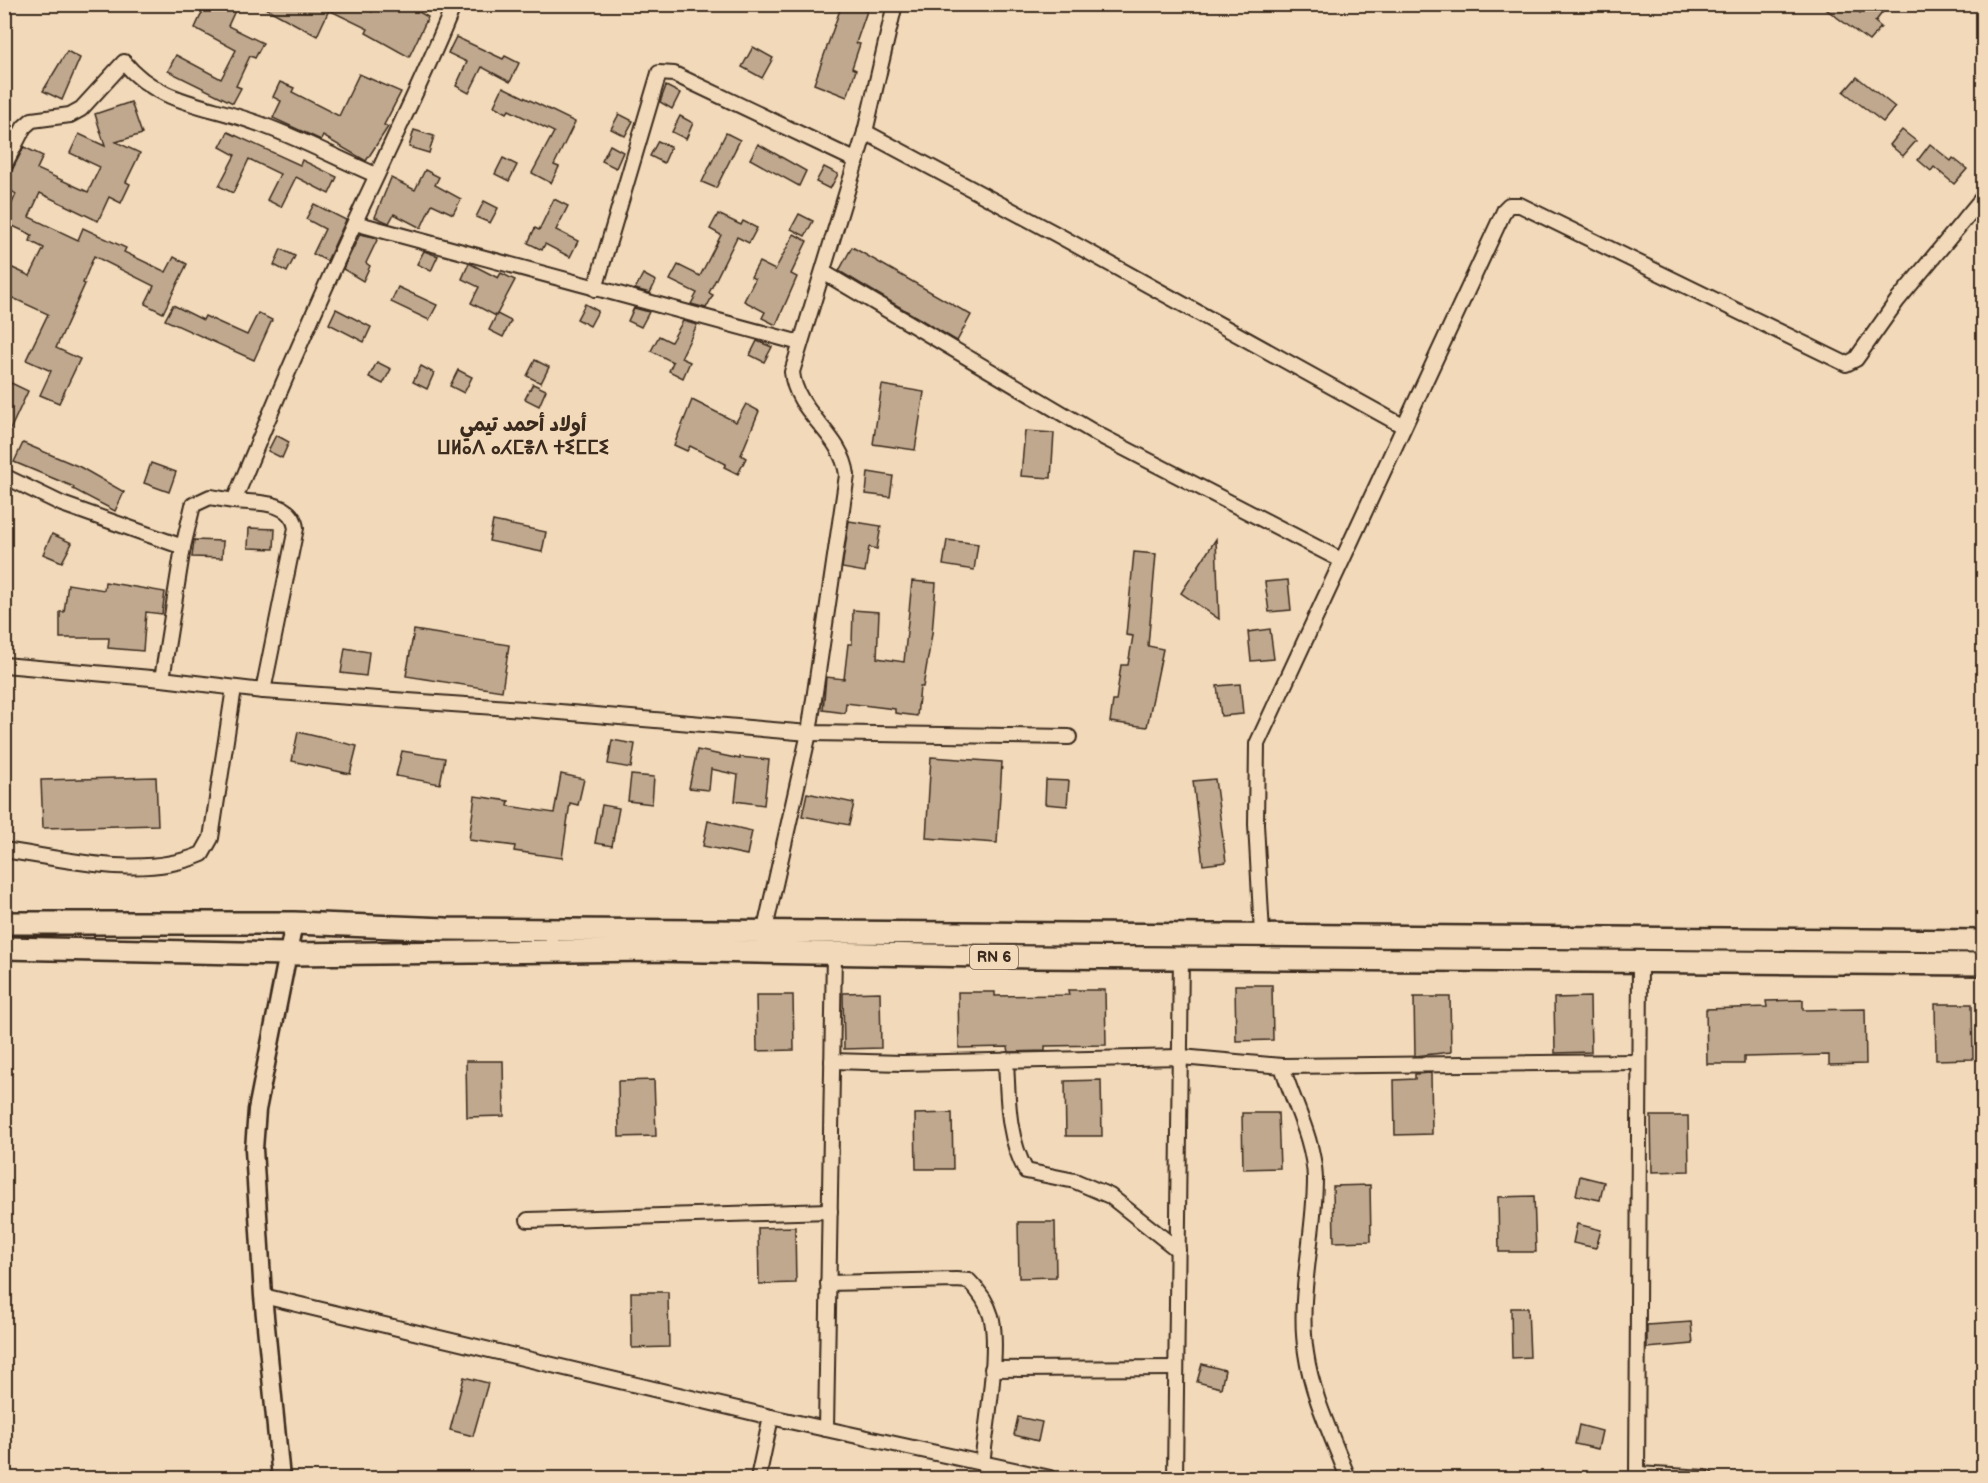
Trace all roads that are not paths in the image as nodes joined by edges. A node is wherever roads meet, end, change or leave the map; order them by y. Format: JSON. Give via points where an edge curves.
{"nodes":[{"id":1,"x":454,"y":4,"type":"edge"},
{"id":2,"x":895,"y":4,"type":"edge"},
{"id":3,"x":865,"y":132,"type":"junction"},
{"id":4,"x":856,"y":161,"type":"junction"},
{"id":5,"x":4,"y":166,"type":"edge"},
{"id":6,"x":376,"y":175,"type":"junction"},
{"id":7,"x":1983,"y":197,"type":"edge"},
{"id":8,"x":355,"y":223,"type":"junction"},
{"id":9,"x":823,"y":272,"type":"junction"},
{"id":10,"x":595,"y":289,"type":"junction"},
{"id":11,"x":800,"y":343,"type":"junction"},
{"id":12,"x":1403,"y":426,"type":"junction"},
{"id":13,"x":4,"y":476,"type":"edge"},
{"id":14,"x":234,"y":501,"type":"junction"},
{"id":15,"x":183,"y":547,"type":"junction"},
{"id":16,"x":1341,"y":560,"type":"junction"},
{"id":17,"x":4,"y":665,"type":"edge"},
{"id":18,"x":162,"y":679,"type":"junction"},
{"id":19,"x":234,"y":688,"type":"junction"},
{"id":20,"x":263,"y":691,"type":"junction"},
{"id":21,"x":809,"y":733,"type":"junction"},
{"id":22,"x":1069,"y":737,"type":"dead end"},
{"id":23,"x":4,"y":850,"type":"edge"},
{"id":24,"x":4,"y":923,"type":"edge"},
{"id":25,"x":294,"y":923,"type":"junction"},
{"id":26,"x":1262,"y":934,"type":"junction"},
{"id":27,"x":1983,"y":941,"type":"edge"},
{"id":28,"x":762,"y":942,"type":"junction"},
{"id":29,"x":4,"y":948,"type":"edge"},
{"id":30,"x":288,"y":954,"type":"junction"},
{"id":31,"x":834,"y":954,"type":"junction"},
{"id":32,"x":1181,"y":956,"type":"junction"},
{"id":33,"x":1640,"y":962,"type":"junction"},
{"id":34,"x":1983,"y":964,"type":"edge"},
{"id":35,"x":1181,"y":1057,"type":"junction"},
{"id":36,"x":1006,"y":1060,"type":"junction"},
{"id":37,"x":832,"y":1061,"type":"junction"},
{"id":38,"x":1640,"y":1062,"type":"junction"},
{"id":39,"x":1282,"y":1066,"type":"junction"},
{"id":40,"x":830,"y":1211,"type":"junction"},
{"id":41,"x":528,"y":1220,"type":"dead end"},
{"id":42,"x":1178,"y":1250,"type":"junction"},
{"id":43,"x":828,"y":1283,"type":"junction"},
{"id":44,"x":263,"y":1296,"type":"junction"},
{"id":45,"x":1176,"y":1368,"type":"junction"},
{"id":46,"x":992,"y":1369,"type":"junction"},
{"id":47,"x":771,"y":1417,"type":"junction"},
{"id":48,"x":826,"y":1429,"type":"junction"},
{"id":49,"x":982,"y":1464,"type":"junction"},
{"id":50,"x":1637,"y":1476,"type":"edge"},
{"id":51,"x":281,"y":1479,"type":"edge"},
{"id":52,"x":758,"y":1479,"type":"edge"},
{"id":53,"x":1050,"y":1479,"type":"edge"},
{"id":54,"x":1174,"y":1479,"type":"edge"},
{"id":55,"x":1348,"y":1479,"type":"edge"},
{"id":56,"x":1706,"y":1479,"type":"edge"}],
"edges":[{"from":1,"to":6,"type":"street","via":[[418,92]]},
{"from":2,"to":3,"type":"street"},
{"from":3,"to":4,"type":"street"},
{"from":3,"to":12,"type":"street"},
{"from":4,"to":9,"type":"street"},
{"from":4,"to":10,"type":"street","via":[[674,74],[659,73]]},
{"from":5,"to":6,"type":"street","via":[[24,127],[32,120],[70,115],[81,109],[124,62],[152,89],[255,122]]},
{"from":6,"to":8,"type":"street"},
{"from":7,"to":12,"type":"street","via":[[1897,301],[1856,359],[1846,364],[1520,205],[1509,205]]},
{"from":8,"to":10,"type":"street"},
{"from":8,"to":14,"type":"street"},
{"from":9,"to":11,"type":"street"},
{"from":9,"to":16,"type":"street","via":[[1097,434]]},
{"from":10,"to":11,"type":"street"},
{"from":11,"to":21,"type":"street","via":[[792,372],[793,384],[801,401],[837,445],[845,460],[846,475]]},
{"from":12,"to":16,"type":"street"},
{"from":13,"to":15,"type":"street","via":[[62,504]]},
{"from":14,"to":15,"type":"street","via":[[210,497],[196,502]]},
{"from":14,"to":20,"type":"street","via":[[277,506],[290,512],[295,521]]},
{"from":15,"to":18,"type":"street"},
{"from":16,"to":26,"type":"street","via":[[1257,744],[1256,824]]},
{"from":17,"to":18,"type":"street"},
{"from":18,"to":19,"type":"street"},
{"from":19,"to":20,"type":"street"},
{"from":19,"to":23,"type":"street","via":[[211,838],[202,854],[159,865],[106,865]]},
{"from":20,"to":21,"type":"street"},
{"from":21,"to":22,"type":"street"},
{"from":21,"to":28,"type":"street"},
{"from":24,"to":25,"type":"main road","number":"RN 6"},
{"from":25,"to":28,"type":"main road","number":"RN 6"},
{"from":25,"to":30,"type":"street"},
{"from":26,"to":27,"type":"main road","number":"RN 6"},
{"from":26,"to":28,"type":"main road","number":"RN 6"},
{"from":28,"to":30,"type":"main road","number":"RN 6","via":[[653,950]]},
{"from":28,"to":31,"type":"main road","number":"RN 6"},
{"from":29,"to":30,"type":"main road","number":"RN 6"},
{"from":30,"to":44,"type":"street","via":[[255,1130]]},
{"from":31,"to":32,"type":"main road","number":"RN 6"},
{"from":31,"to":37,"type":"street"},
{"from":32,"to":33,"type":"main road","number":"RN 6"},
{"from":32,"to":35,"type":"street"},
{"from":33,"to":34,"type":"main road","number":"RN 6"},
{"from":33,"to":38,"type":"street"},
{"from":35,"to":36,"type":"street"},
{"from":35,"to":39,"type":"street"},
{"from":35,"to":42,"type":"street"},
{"from":36,"to":37,"type":"street"},
{"from":36,"to":42,"type":"street","via":[[1011,1129],[1026,1171],[1075,1181],[1110,1196]]},
{"from":37,"to":40,"type":"street"},
{"from":38,"to":39,"type":"street"},
{"from":38,"to":50,"type":"street"},
{"from":39,"to":55,"type":"street","via":[[1310,1148],[1315,1179],[1304,1324],[1306,1353]]},
{"from":40,"to":41,"type":"street"},
{"from":40,"to":43,"type":"street"},
{"from":42,"to":45,"type":"street"},
{"from":43,"to":46,"type":"street","via":[[969,1281],[981,1292],[992,1317]]},
{"from":43,"to":48,"type":"street"},
{"from":44,"to":47,"type":"street"},
{"from":44,"to":51,"type":"street"},
{"from":45,"to":46,"type":"street"},
{"from":45,"to":54,"type":"street"},
{"from":46,"to":49,"type":"street"},
{"from":47,"to":48,"type":"street"},
{"from":47,"to":52,"type":"street"},
{"from":48,"to":49,"type":"street"},
{"from":49,"to":53,"type":"street"},
{"from":50,"to":56,"type":"street"}]}
